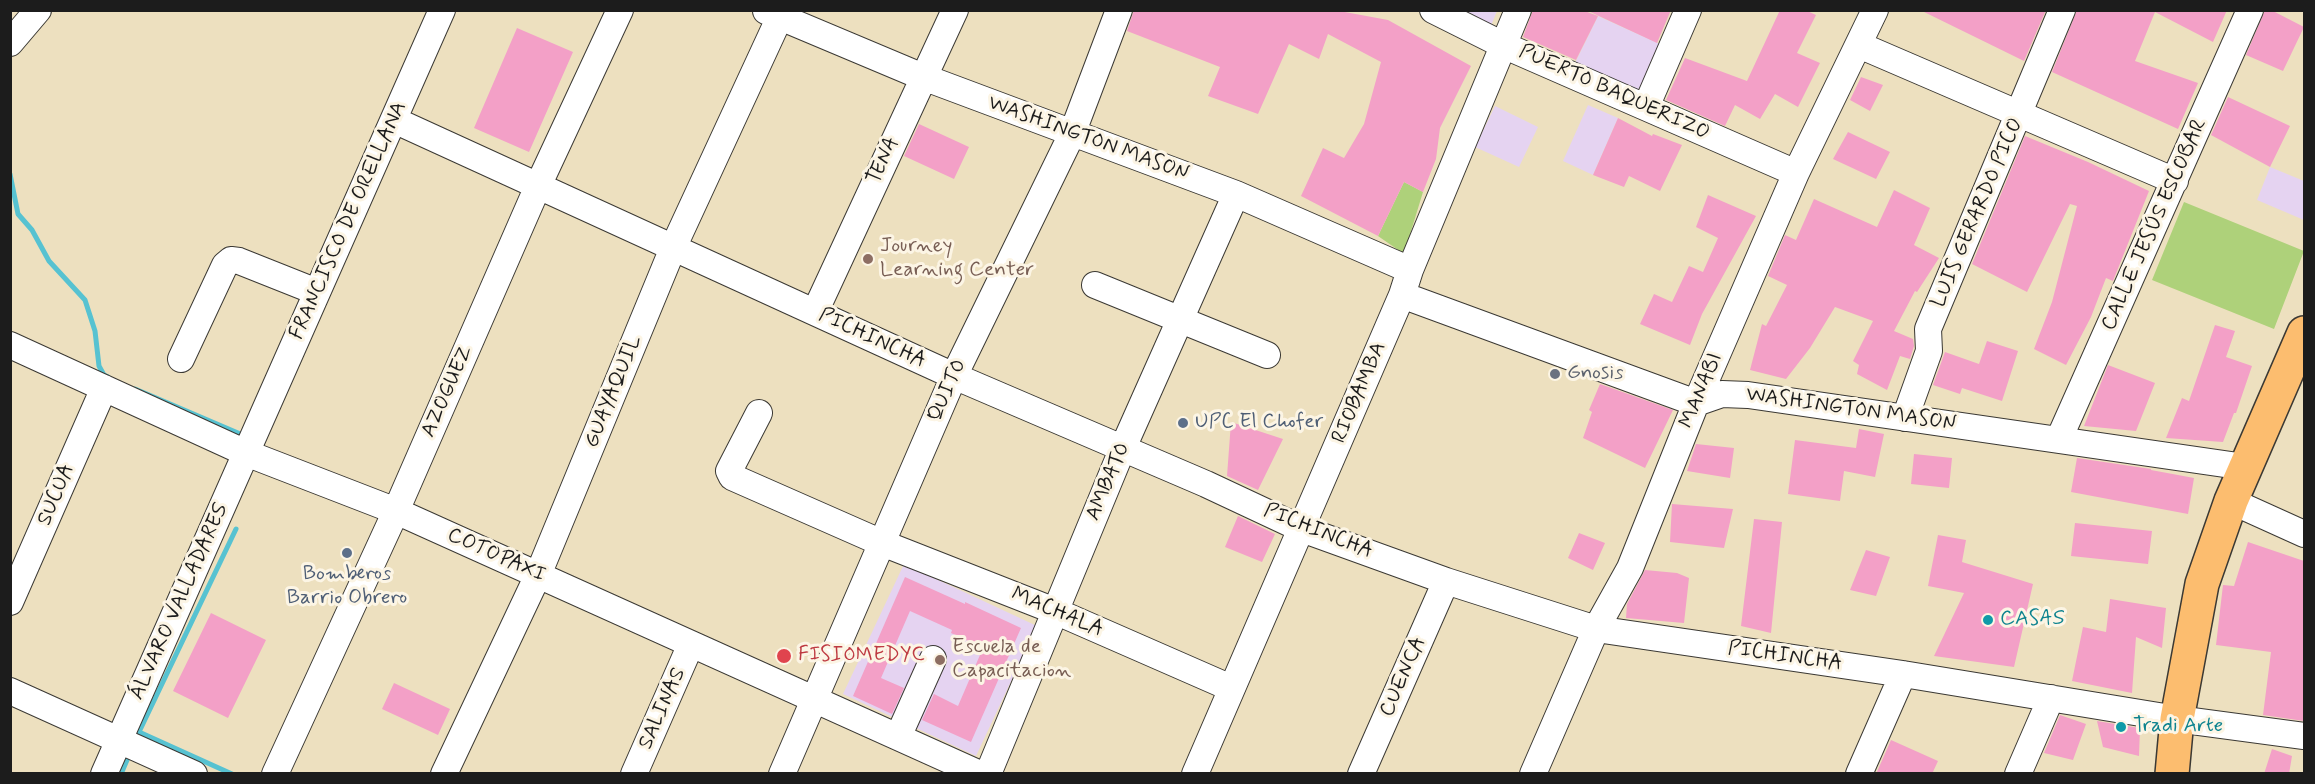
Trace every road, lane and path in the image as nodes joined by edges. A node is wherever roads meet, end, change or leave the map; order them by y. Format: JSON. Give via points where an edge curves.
{"nodes":[{"id":1,"x":38,"y":10,"type":"edge"},
{"id":2,"x":442,"y":10,"type":"edge"},
{"id":3,"x":620,"y":10,"type":"edge"},
{"id":4,"x":955,"y":10,"type":"edge"},
{"id":5,"x":1119,"y":10,"type":"edge"},
{"id":6,"x":1432,"y":10,"type":"edge"},
{"id":7,"x":1518,"y":10,"type":"edge"},
{"id":8,"x":1688,"y":10,"type":"edge"},
{"id":9,"x":1875,"y":10,"type":"edge"},
{"id":10,"x":2062,"y":10,"type":"edge"},
{"id":11,"x":2250,"y":10,"type":"edge"},
{"id":12,"x":776,"y":13,"type":"edge"},
{"id":13,"x":10,"y":43,"type":"edge"},
{"id":14,"x":1503,"y":45,"type":"junction"},
{"id":15,"x":1859,"y":45,"type":"junction"},
{"id":16,"x":923,"y":77,"type":"junction"},
{"id":17,"x":1646,"y":107,"type":"junction"},
{"id":18,"x":2021,"y":113,"type":"junction"},
{"id":19,"x":394,"y":120,"type":"junction"},
{"id":20,"x":1072,"y":134,"type":"junction"},
{"id":21,"x":1796,"y":173,"type":"junction"},
{"id":22,"x":2175,"y":181,"type":"junction"},
{"id":23,"x":538,"y":186,"type":"junction"},
{"id":24,"x":1236,"y":194,"type":"junction"},
{"id":25,"x":673,"y":248,"type":"junction"},
{"id":26,"x":1410,"y":270,"type":"junction"},
{"id":27,"x":1095,"y":285,"type":"dead end"},
{"id":28,"x":317,"y":292,"type":"junction"},
{"id":29,"x":1402,"y":295,"type":"junction"},
{"id":30,"x":815,"y":312,"type":"junction"},
{"id":31,"x":1180,"y":320,"type":"junction"},
{"id":32,"x":2304,"y":333,"type":"edge"},
{"id":33,"x":10,"y":345,"type":"edge"},
{"id":34,"x":1267,"y":355,"type":"dead end"},
{"id":35,"x":180,"y":359,"type":"dead end"},
{"id":36,"x":954,"y":376,"type":"junction"},
{"id":37,"x":104,"y":388,"type":"junction"},
{"id":38,"x":1696,"y":403,"type":"junction"},
{"id":39,"x":759,"y":413,"type":"dead end"},
{"id":40,"x":1905,"y":418,"type":"junction"},
{"id":41,"x":2059,"y":439,"type":"junction"},
{"id":42,"x":250,"y":443,"type":"junction"},
{"id":43,"x":1122,"y":450,"type":"junction"},
{"id":44,"x":2245,"y":467,"type":"junction"},
{"id":45,"x":2231,"y":501,"type":"junction"},
{"id":46,"x":396,"y":512,"type":"junction"},
{"id":47,"x":1302,"y":529,"type":"junction"},
{"id":48,"x":2304,"y":534,"type":"edge"},
{"id":49,"x":882,"y":543,"type":"junction"},
{"id":50,"x":538,"y":575,"type":"junction"},
{"id":51,"x":1446,"y":580,"type":"junction"},
{"id":52,"x":10,"y":602,"type":"edge"},
{"id":53,"x":1055,"y":611,"type":"junction"},
{"id":54,"x":1596,"y":629,"type":"junction"},
{"id":55,"x":691,"y":644,"type":"junction"},
{"id":56,"x":933,"y":659,"type":"dead end"},
{"id":57,"x":1903,"y":674,"type":"junction"},
{"id":58,"x":1231,"y":688,"type":"junction"},
{"id":59,"x":10,"y":691,"type":"edge"},
{"id":60,"x":2051,"y":698,"type":"junction"},
{"id":61,"x":814,"y":699,"type":"junction"},
{"id":62,"x":2177,"y":719,"type":"junction"},
{"id":63,"x":2304,"y":736,"type":"edge"},
{"id":64,"x":898,"y":737,"type":"junction"},
{"id":65,"x":119,"y":740,"type":"junction"},
{"id":66,"x":104,"y":774,"type":"edge"},
{"id":67,"x":194,"y":774,"type":"edge"},
{"id":68,"x":275,"y":774,"type":"edge"},
{"id":69,"x":444,"y":774,"type":"edge"},
{"id":70,"x":634,"y":774,"type":"edge"},
{"id":71,"x":782,"y":774,"type":"edge"},
{"id":72,"x":980,"y":774,"type":"edge"},
{"id":73,"x":988,"y":774,"type":"edge"},
{"id":74,"x":1195,"y":774,"type":"edge"},
{"id":75,"x":1361,"y":774,"type":"edge"},
{"id":76,"x":1533,"y":774,"type":"edge"},
{"id":77,"x":1859,"y":774,"type":"edge"},
{"id":78,"x":2018,"y":774,"type":"edge"},
{"id":79,"x":2172,"y":774,"type":"edge"}],
"edges":[{"from":1,"to":13,"type":"street"},
{"from":2,"to":19,"type":"street","name":"FRANCISCO DE ORELLANA"},
{"from":3,"to":23,"type":"street","name":"AZOGUEZ"},
{"from":4,"to":16,"type":"street","name":"TENA"},
{"from":5,"to":20,"type":"street","name":"QUITO"},
{"from":6,"to":14,"type":"street","name":"PUERTO BAQUERIZO"},
{"from":7,"to":14,"type":"street","name":"RIOBAMBA"},
{"from":8,"to":17,"type":"street"},
{"from":9,"to":15,"type":"street","name":"MANABI"},
{"from":10,"to":18,"type":"street","name":"LUIS GERARDO PICO"},
{"from":11,"to":22,"type":"street","name":"CALLE JESÚS ESCOBAR"},
{"from":12,"to":16,"type":"street","name":"WASHINGTON MASON"},
{"from":12,"to":25,"type":"street","name":"GUAYAQUIL"},
{"from":14,"to":17,"type":"street","name":"PUERTO BAQUERIZO"},
{"from":14,"to":26,"type":"street","name":"RIOBAMBA"},
{"from":15,"to":18,"type":"street"},
{"from":15,"to":21,"type":"street","name":"MANABI"},
{"from":16,"to":20,"type":"street","name":"WASHINGTON MASON"},
{"from":16,"to":30,"type":"street","name":"TENA"},
{"from":17,"to":21,"type":"street","name":"PUERTO BAQUERIZO"},
{"from":18,"to":22,"type":"street"},
{"from":18,"to":40,"type":"street","name":"LUIS GERARDO PICO","via":[[1928,329],[1929,351]]},
{"from":19,"to":23,"type":"street","name":"PICHINCHA"},
{"from":19,"to":28,"type":"street","name":"FRANCISCO DE ORELLANA"},
{"from":20,"to":24,"type":"street","name":"WASHINGTON MASON"},
{"from":20,"to":36,"type":"street","name":"QUITO"},
{"from":21,"to":38,"type":"street","name":"MANABI"},
{"from":22,"to":41,"type":"street","name":"CALLE JESÚS ESCOBAR"},
{"from":23,"to":25,"type":"street","name":"PICHINCHA"},
{"from":23,"to":46,"type":"street","name":"AZOGUEZ"},
{"from":24,"to":26,"type":"street","name":"WASHINGTON MASON"},
{"from":24,"to":31,"type":"street","name":"AMBATO"},
{"from":25,"to":30,"type":"street","name":"PICHINCHA"},
{"from":25,"to":50,"type":"street","name":"GUAYAQUIL"},
{"from":26,"to":29,"type":"street","name":"RIOBAMBA"},
{"from":27,"to":31,"type":"street"},
{"from":28,"to":35,"type":"street","via":[[231,260],[225,265]]},
{"from":28,"to":42,"type":"street","name":"FRANCISCO DE ORELLANA"},
{"from":29,"to":38,"type":"street"},
{"from":29,"to":47,"type":"street","name":"RIOBAMBA"},
{"from":30,"to":36,"type":"street","name":"PICHINCHA"},
{"from":31,"to":34,"type":"street"},
{"from":31,"to":43,"type":"street","name":"AMBATO"},
{"from":32,"to":44,"type":"main road"},
{"from":33,"to":37,"type":"street","name":"COTOPAXI"},
{"from":36,"to":43,"type":"street","name":"PICHINCHA"},
{"from":36,"to":49,"type":"street","name":"QUITO"},
{"from":37,"to":42,"type":"street","name":"COTOPAXI"},
{"from":37,"to":52,"type":"street","name":"SUCUA"},
{"from":38,"to":40,"type":"street","name":"WASHINGTON MASON","via":[[1722,394],[1748,394]]},
{"from":38,"to":54,"type":"street","name":"MANABI","via":[[1630,568]]},
{"from":39,"to":49,"type":"street","name":"MACHALA","via":[[729,471],[732,477]]},
{"from":40,"to":41,"type":"street","name":"WASHINGTON MASON"},
{"from":41,"to":44,"type":"street","name":"WASHINGTON MASON"},
{"from":42,"to":46,"type":"street","name":"COTOPAXI"},
{"from":42,"to":65,"type":"street","name":"ÁLVARO VALLADARES"},
{"from":43,"to":47,"type":"street","name":"PICHINCHA"},
{"from":43,"to":53,"type":"street","name":"AMBATO"},
{"from":44,"to":45,"type":"main road"},
{"from":45,"to":48,"type":"street"},
{"from":45,"to":62,"type":"main road","via":[[2202,584]]},
{"from":46,"to":50,"type":"street","name":"COTOPAXI"},
{"from":46,"to":68,"type":"street","name":"AZOGUEZ"},
{"from":47,"to":51,"type":"street","name":"PICHINCHA"},
{"from":47,"to":58,"type":"street","name":"RIOBAMBA"},
{"from":49,"to":53,"type":"street","name":"MACHALA"},
{"from":49,"to":61,"type":"street","name":"QUITO"},
{"from":50,"to":55,"type":"street","name":"COTOPAXI"},
{"from":50,"to":69,"type":"street","name":"GUAYAQUIL"},
{"from":51,"to":54,"type":"street","name":"PICHINCHA"},
{"from":51,"to":75,"type":"street","name":"CUENCA"},
{"from":53,"to":58,"type":"street","name":"MACHALA"},
{"from":53,"to":73,"type":"street","name":"AMBATO"},
{"from":54,"to":57,"type":"street","name":"PICHINCHA"},
{"from":54,"to":76,"type":"street","name":"MANABI"},
{"from":55,"to":61,"type":"street","name":"COTOPAXI"},
{"from":55,"to":70,"type":"street","name":"SALINAS"},
{"from":56,"to":64,"type":"street"},
{"from":57,"to":60,"type":"street","name":"PICHINCHA"},
{"from":57,"to":77,"type":"street"},
{"from":58,"to":74,"type":"street","name":"RIOBAMBA"},
{"from":59,"to":65,"type":"street"},
{"from":60,"to":62,"type":"street","name":"PICHINCHA"},
{"from":60,"to":78,"type":"street"},
{"from":61,"to":64,"type":"street","name":"COTOPAXI"},
{"from":61,"to":71,"type":"street","name":"QUITO"},
{"from":62,"to":63,"type":"street","name":"PICHINCHA"},
{"from":62,"to":79,"type":"main road"},
{"from":64,"to":72,"type":"street","name":"COTOPAXI"},
{"from":65,"to":66,"type":"street","name":"ÁLVARO VALLADARES"},
{"from":65,"to":67,"type":"street"}]}
